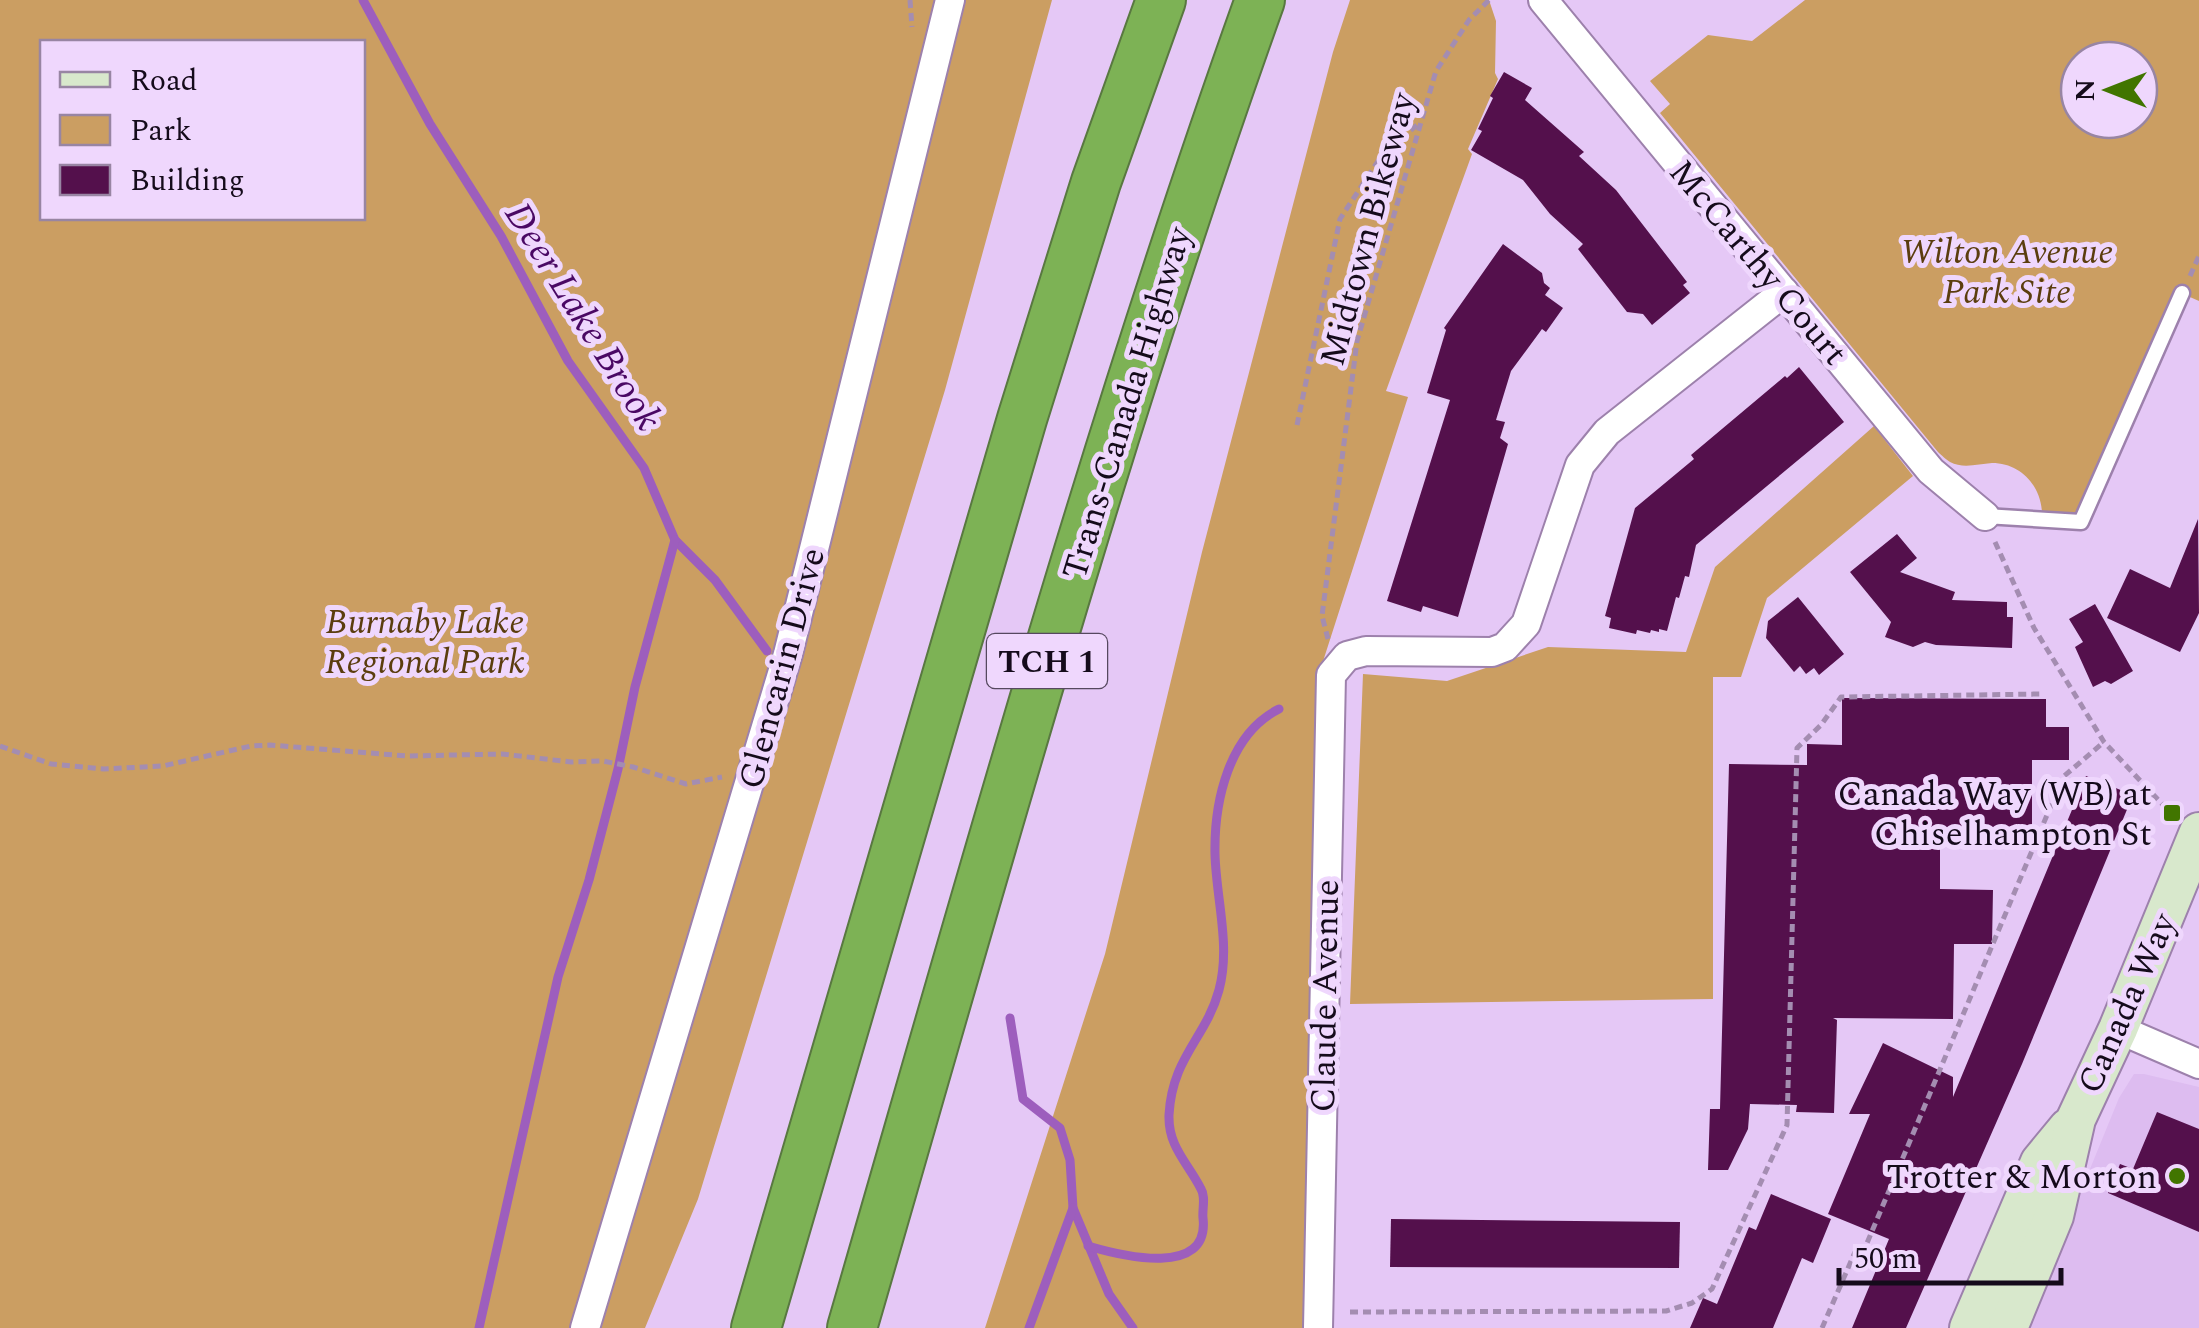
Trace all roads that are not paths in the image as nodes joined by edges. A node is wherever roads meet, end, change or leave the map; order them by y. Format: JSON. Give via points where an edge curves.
{"nodes":[{"id":1,"x":950,"y":0,"type":"edge"},
{"id":2,"x":1161,"y":0,"type":"edge"},
{"id":3,"x":1260,"y":0,"type":"edge"},
{"id":4,"x":1542,"y":0,"type":"edge"},
{"id":5,"x":1784,"y":292,"type":"junction"},
{"id":6,"x":2182,"y":293,"type":"dead end"},
{"id":7,"x":1985,"y":516,"type":"joint"},
{"id":8,"x":2186,"y":821,"type":"edge"},
{"id":9,"x":2118,"y":1029,"type":"junction"},
{"id":10,"x":2199,"y":1064,"type":"edge"},
{"id":11,"x":2076,"y":1119,"type":"junction"},
{"id":12,"x":757,"y":1324,"type":"edge"},
{"id":13,"x":585,"y":1328,"type":"edge"},
{"id":14,"x":852,"y":1328,"type":"edge"},
{"id":15,"x":1318,"y":1328,"type":"edge"},
{"id":16,"x":1969,"y":1328,"type":"edge"},
{"id":17,"x":2008,"y":1328,"type":"edge"}],
"edges":[{"from":1,"to":13,"type":"street","name":"Glencarin Drive","via":[[788,654]]},
{"from":2,"to":12,"type":"highway","number":"TCH 1","via":[[1028,401]]},
{"from":3,"to":14,"type":"highway","name":"Trans-Canada Highway","number":"TCH 1","via":[[1104,464]]},
{"from":4,"to":5,"type":"street","name":"McCarthy Court"},
{"from":5,"to":7,"type":"street","name":"McCarthy Court","via":[[1931,471]]},
{"from":5,"to":15,"type":"street","name":"Claude Avenue","via":[[1607,432],[1580,464],[1526,624],[1505,647],[1366,650],[1347,656],[1331,674]]},
{"from":6,"to":7,"type":"lane","via":[[2081,522]]},
{"from":8,"to":9,"type":"main road","name":"Canada Way"},
{"from":9,"to":10,"type":"street"},
{"from":9,"to":11,"type":"main road","name":"Canada Way"},
{"from":11,"to":16,"type":"main road","name":"Canada Way","via":[[2040,1162]]},
{"from":11,"to":17,"type":"main road","name":"Canada Way","via":[[2054,1216]]}]}
